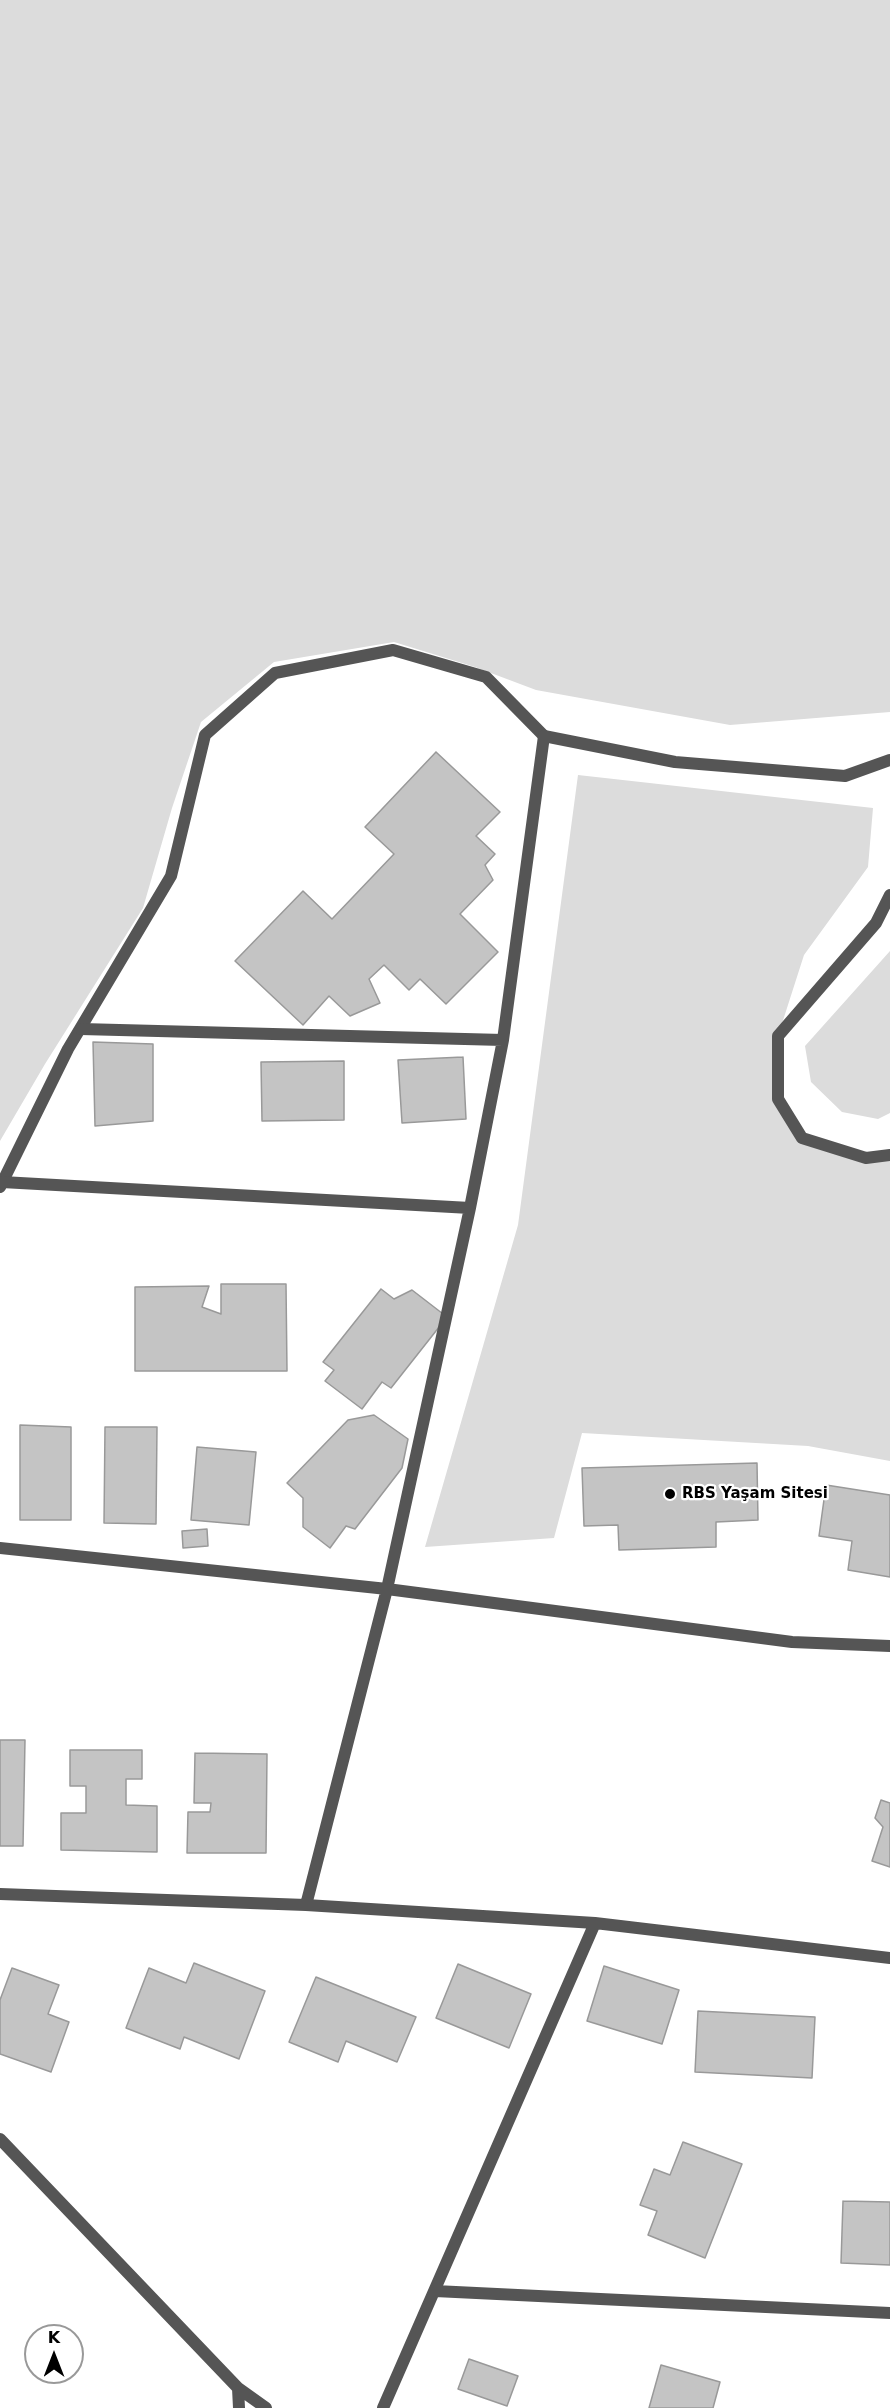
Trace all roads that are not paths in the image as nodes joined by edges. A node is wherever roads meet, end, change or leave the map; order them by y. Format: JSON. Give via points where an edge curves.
{"nodes":[{"id":1,"x":543,"y":736,"type":"junction"},
{"id":2,"x":890,"y":760,"type":"edge"},
{"id":3,"x":890,"y":895,"type":"edge"},
{"id":4,"x":81,"y":1029,"type":"junction"},
{"id":5,"x":502,"y":1040,"type":"junction"},
{"id":6,"x":890,"y":1155,"type":"edge"},
{"id":7,"x":1,"y":1185,"type":"edge"},
{"id":8,"x":470,"y":1208,"type":"junction"},
{"id":9,"x":0,"y":1548,"type":"edge"},
{"id":10,"x":387,"y":1589,"type":"junction"},
{"id":11,"x":890,"y":1646,"type":"edge"},
{"id":12,"x":0,"y":1894,"type":"edge"},
{"id":13,"x":306,"y":1905,"type":"junction"},
{"id":14,"x":595,"y":1923,"type":"junction"},
{"id":15,"x":890,"y":1958,"type":"edge"},
{"id":16,"x":0,"y":2139,"type":"edge"},
{"id":17,"x":435,"y":2291,"type":"junction"},
{"id":18,"x":890,"y":2313,"type":"edge"},
{"id":19,"x":238,"y":2388,"type":"junction"},
{"id":20,"x":239,"y":2408,"type":"edge"},
{"id":21,"x":266,"y":2408,"type":"edge"},
{"id":22,"x":383,"y":2408,"type":"edge"}],
"edges":[{"from":1,"to":2,"type":"street","via":[[675,762],[845,776]]},
{"from":1,"to":4,"type":"street","via":[[486,677],[393,650],[275,673],[205,735],[171,876]]},
{"from":1,"to":5,"type":"street"},
{"from":3,"to":6,"type":"street","via":[[876,923],[778,1036],[778,1099],[802,1138],[866,1158]]},
{"from":4,"to":5,"type":"street"},
{"from":4,"to":7,"type":"street"},
{"from":5,"to":8,"type":"street"},
{"from":7,"to":8,"type":"street"},
{"from":8,"to":10,"type":"street"},
{"from":9,"to":10,"type":"street"},
{"from":10,"to":11,"type":"street","via":[[792,1642]]},
{"from":10,"to":13,"type":"street"},
{"from":12,"to":13,"type":"street"},
{"from":13,"to":14,"type":"street"},
{"from":14,"to":15,"type":"street"},
{"from":14,"to":17,"type":"street"},
{"from":16,"to":19,"type":"street"},
{"from":17,"to":18,"type":"street"},
{"from":17,"to":22,"type":"street"},
{"from":19,"to":20,"type":"street"},
{"from":19,"to":21,"type":"street"}]}
